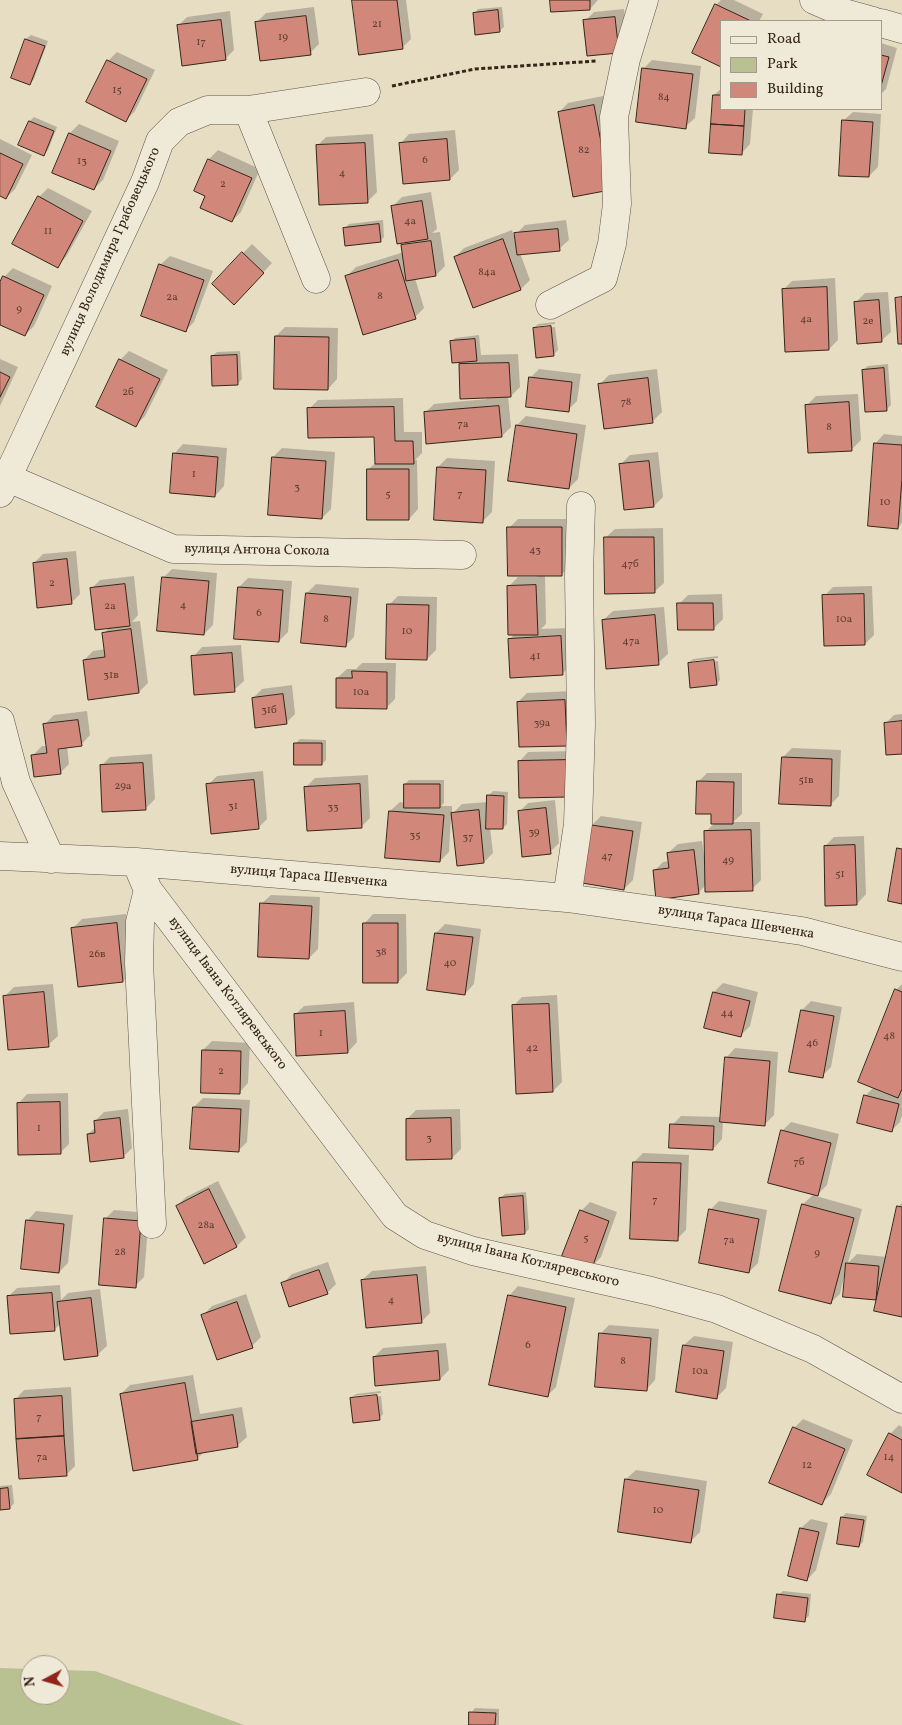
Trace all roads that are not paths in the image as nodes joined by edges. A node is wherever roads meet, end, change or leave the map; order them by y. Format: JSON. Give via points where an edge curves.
{"nodes":[{"id":1,"x":644,"y":0,"type":"edge"},
{"id":2,"x":814,"y":0,"type":"edge"},
{"id":3,"x":869,"y":20,"type":"edge"},
{"id":4,"x":882,"y":23,"type":"edge"},
{"id":5,"x":902,"y":29,"type":"edge"},
{"id":6,"x":366,"y":92,"type":"road end"},
{"id":7,"x":248,"y":110,"type":"junction"},
{"id":8,"x":316,"y":279,"type":"dead end"},
{"id":9,"x":550,"y":305,"type":"dead end"},
{"id":10,"x":4,"y":485,"type":"edge"},
{"id":11,"x":582,"y":506,"type":"dead end"},
{"id":12,"x":462,"y":555,"type":"dead end"},
{"id":13,"x":0,"y":721,"type":"edge"},
{"id":14,"x":0,"y":856,"type":"edge"},
{"id":15,"x":51,"y":859,"type":"junction"},
{"id":16,"x":136,"y":862,"type":"junction"},
{"id":17,"x":148,"y":890,"type":"junction"},
{"id":18,"x":567,"y":898,"type":"junction"},
{"id":19,"x":902,"y":956,"type":"edge"},
{"id":20,"x":152,"y":1224,"type":"dead end"},
{"id":21,"x":902,"y":1399,"type":"edge"}],
"edges":[{"from":1,"to":9,"type":"street","via":[[626,59],[614,117],[617,204],[612,244],[603,278]]},
{"from":2,"to":3,"type":"street"},
{"from":4,"to":5,"type":"street"},
{"from":6,"to":7,"type":"street","name":"вулиця Володимира Грабовецького"},
{"from":7,"to":8,"type":"street"},
{"from":7,"to":10,"type":"street","name":"вулиця Володимира Грабовецького","via":[[208,110],[179,122],[160,141]]},
{"from":10,"to":12,"type":"street","name":"вулиця Антона Сокола","via":[[173,549]]},
{"from":11,"to":18,"type":"street","via":[[578,576],[581,724],[578,815]]},
{"from":13,"to":15,"type":"street","via":[[16,782]]},
{"from":14,"to":15,"type":"street","name":"вулиця Тараса Шевченка"},
{"from":15,"to":16,"type":"street","name":"вулиця Тараса Шевченка"},
{"from":16,"to":17,"type":"street","name":"вулиця Івана Котляревського"},
{"from":16,"to":18,"type":"street","name":"вулиця Тараса Шевченка"},
{"from":17,"to":20,"type":"street","via":[[140,922],[138,963]]},
{"from":17,"to":21,"type":"street","name":"вулиця Івана Котляревського","via":[[395,1216],[424,1235],[473,1251],[718,1309],[813,1350]]},
{"from":18,"to":19,"type":"street","name":"вулиця Тараса Шевченка","via":[[802,930]]}]}
